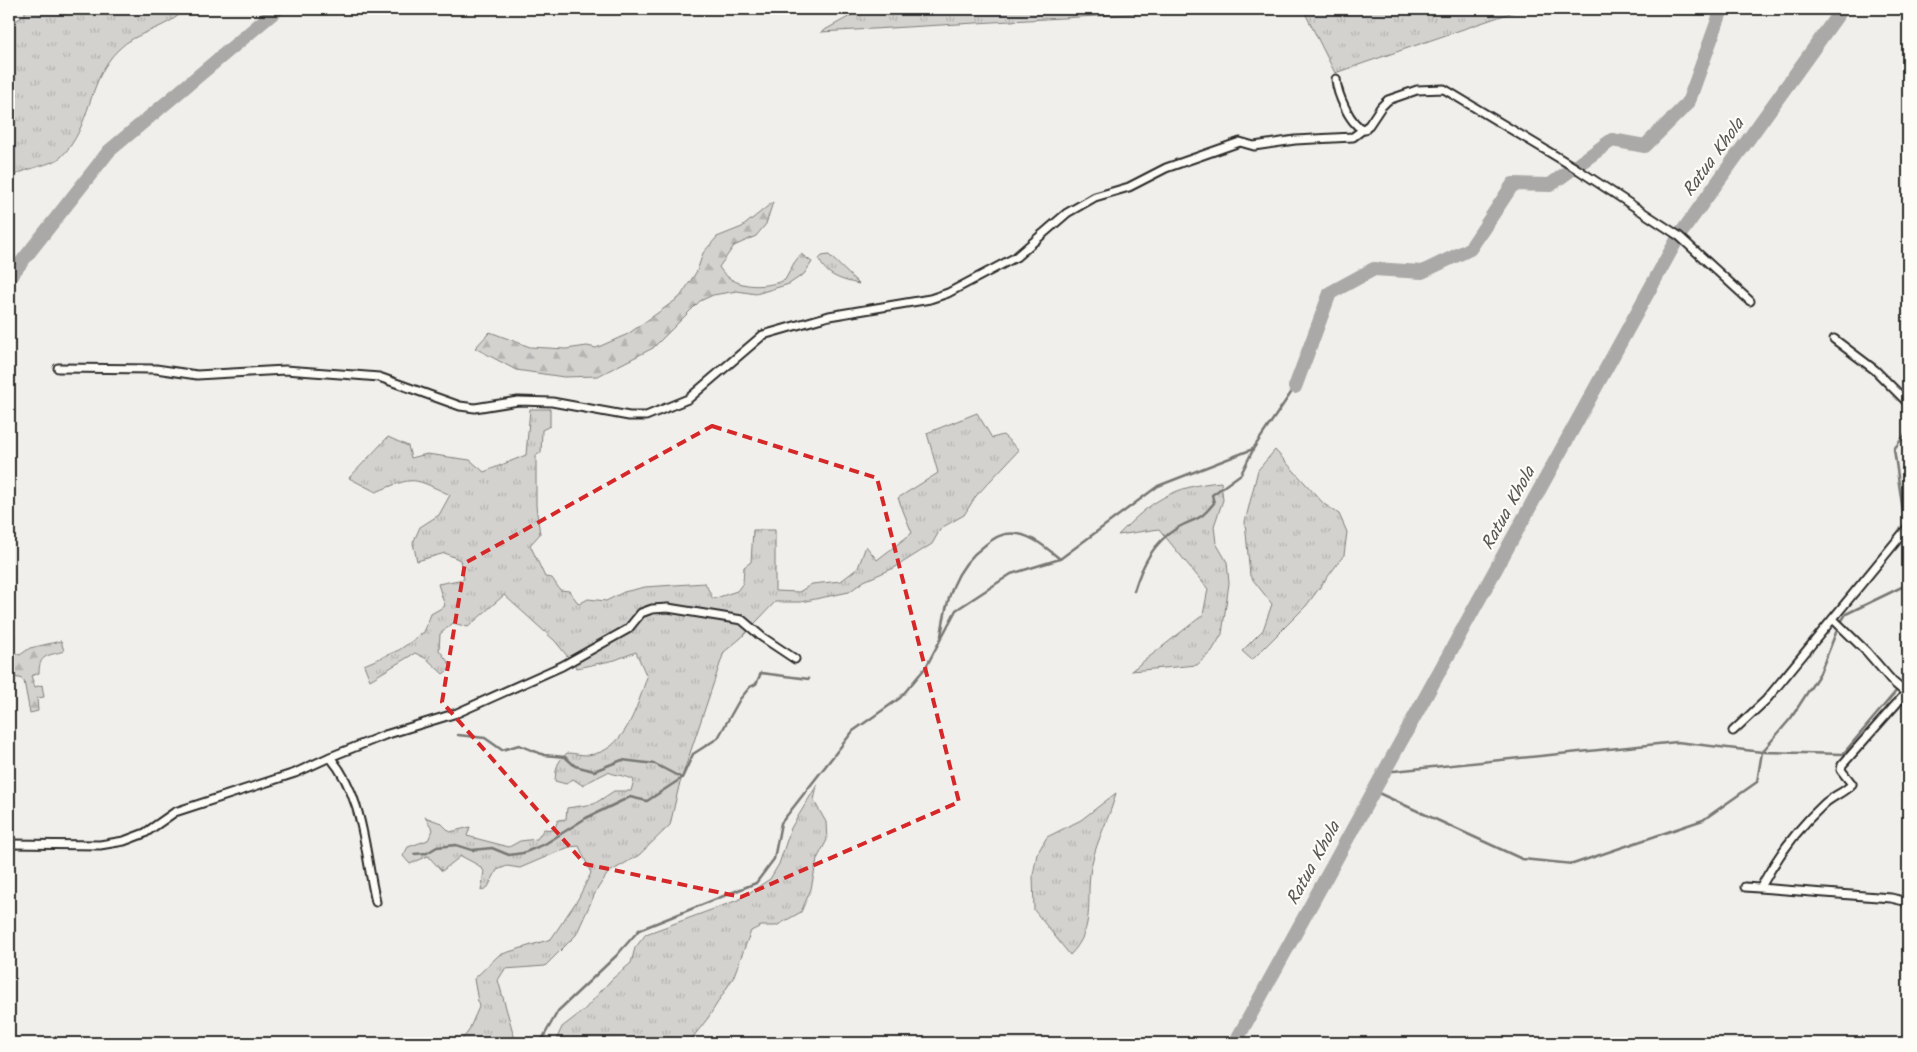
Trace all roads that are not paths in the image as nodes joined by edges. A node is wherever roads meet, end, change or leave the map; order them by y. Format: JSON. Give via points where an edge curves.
{"nodes":[{"id":1,"x":1336,"y":79,"type":"dead end"},
{"id":2,"x":1365,"y":130,"type":"junction"},
{"id":3,"x":1750,"y":301,"type":"dead end"},
{"id":4,"x":1834,"y":339,"type":"dead end"},
{"id":5,"x":58,"y":368,"type":"dead end"},
{"id":6,"x":1908,"y":403,"type":"edge"},
{"id":7,"x":1908,"y":526,"type":"edge"},
{"id":8,"x":1833,"y":619,"type":"junction"},
{"id":9,"x":795,"y":658,"type":"dead end"},
{"id":10,"x":1907,"y":694,"type":"edge"},
{"id":11,"x":1733,"y":731,"type":"dead end"},
{"id":12,"x":330,"y":758,"type":"junction"},
{"id":13,"x":9,"y":844,"type":"edge"},
{"id":14,"x":1745,"y":887,"type":"dead end"},
{"id":15,"x":1761,"y":887,"type":"junction"},
{"id":16,"x":376,"y":902,"type":"dead end"},
{"id":17,"x":1908,"y":902,"type":"edge"}],
"edges":[{"from":1,"to":2,"type":"street","via":[[1336,90],[1350,118],[1358,128]]},
{"from":2,"to":3,"type":"street","via":[[1388,100],[1417,90],[1444,88],[1679,236]]},
{"from":2,"to":5,"type":"street","via":[[1353,137],[1254,146],[1240,142],[1180,162],[1129,187],[1095,197],[1067,213],[1016,257],[948,292],[930,299],[829,316],[763,335],[688,399],[646,416],[629,416],[552,402],[518,401],[468,407],[379,377],[285,370],[197,375],[156,369]]},
{"from":4,"to":6,"type":"street","via":[[1875,370]]},
{"from":7,"to":8,"type":"street"},
{"from":8,"to":10,"type":"street"},
{"from":8,"to":11,"type":"street","via":[[1766,700]]},
{"from":9,"to":12,"type":"street","via":[[742,620],[668,608],[652,609],[641,613],[628,629],[562,666],[457,713],[385,735]]},
{"from":10,"to":15,"type":"street","via":[[1842,765],[1841,770],[1852,784],[1809,818],[1776,859]]},
{"from":12,"to":13,"type":"street","via":[[164,818],[161,824],[124,841],[100,845]]},
{"from":12,"to":16,"type":"street","via":[[340,769],[357,802]]},
{"from":14,"to":15,"type":"street"},
{"from":15,"to":17,"type":"street"}]}
